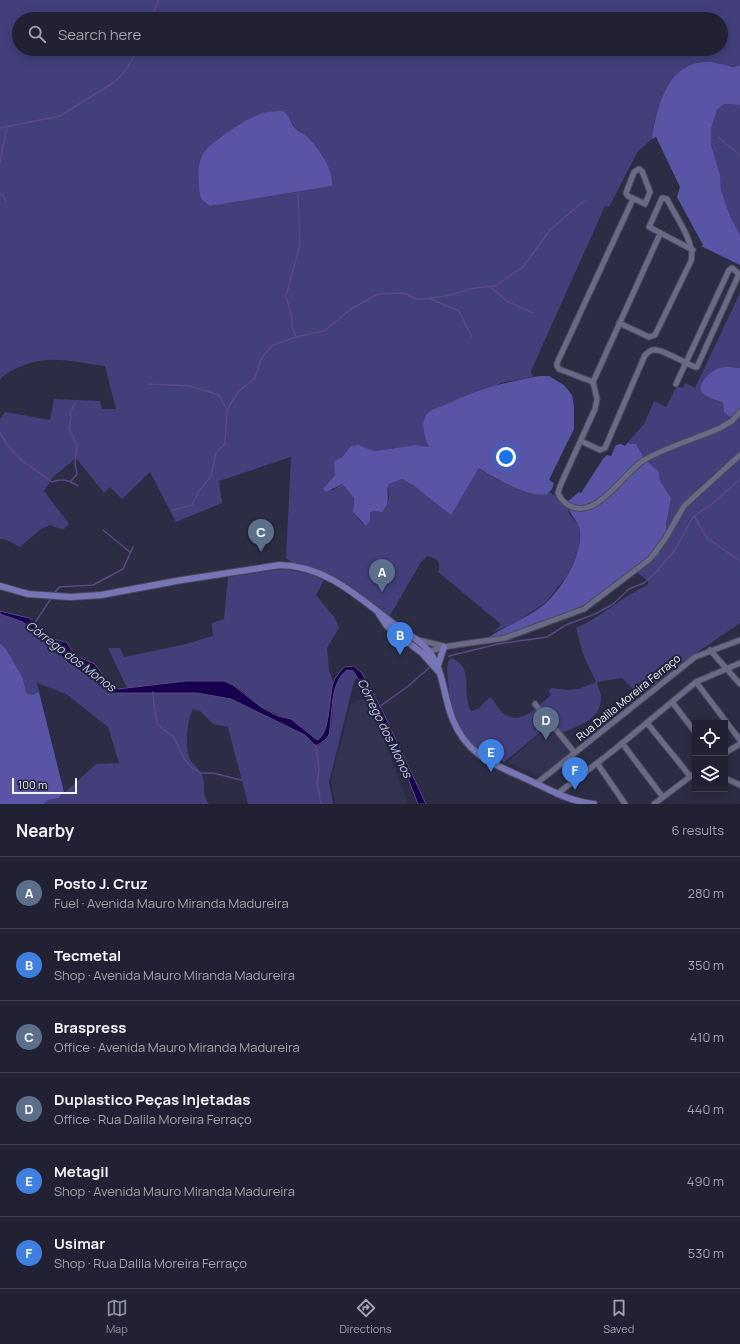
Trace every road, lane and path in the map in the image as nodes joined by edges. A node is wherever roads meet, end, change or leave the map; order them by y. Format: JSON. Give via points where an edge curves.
{"nodes":[{"id":1,"x":633,"y":199,"type":"junction"},
{"id":2,"x":660,"y":234,"type":"junction"},
{"id":3,"x":693,"y":250,"type":"junction"},
{"id":4,"x":619,"y":323,"type":"junction"},
{"id":5,"x":686,"y":363,"type":"junction"},
{"id":6,"x":593,"y":382,"type":"junction"},
{"id":7,"x":676,"y":384,"type":"dead end"},
{"id":8,"x":740,"y":412,"type":"edge"},
{"id":9,"x":581,"y":441,"type":"junction"},
{"id":10,"x":740,"y":455,"type":"edge"},
{"id":11,"x":0,"y":586,"type":"edge"},
{"id":12,"x":379,"y":613,"type":"junction"},
{"id":13,"x":415,"y":639,"type":"junction"},
{"id":14,"x":740,"y":640,"type":"edge"},
{"id":15,"x":446,"y":647,"type":"junction"},
{"id":16,"x":710,"y":650,"type":"junction"},
{"id":17,"x":429,"y":651,"type":"junction"},
{"id":18,"x":422,"y":654,"type":"junction"},
{"id":19,"x":740,"y":663,"type":"edge"},
{"id":20,"x":727,"y":668,"type":"junction"},
{"id":21,"x":439,"y":670,"type":"junction"},
{"id":22,"x":696,"y":682,"type":"junction"},
{"id":23,"x":740,"y":684,"type":"edge"},
{"id":24,"x":672,"y":702,"type":"junction"},
{"id":25,"x":535,"y":704,"type":"dead end"},
{"id":26,"x":647,"y":722,"type":"junction"},
{"id":27,"x":692,"y":728,"type":"edge"},
{"id":28,"x":740,"y":740,"type":"edge"},
{"id":29,"x":622,"y":743,"type":"junction"},
{"id":30,"x":740,"y":744,"type":"edge"},
{"id":31,"x":728,"y":751,"type":"edge"},
{"id":32,"x":574,"y":753,"type":"junction"},
{"id":33,"x":597,"y":763,"type":"junction"},
{"id":34,"x":690,"y":776,"type":"joint"},
{"id":35,"x":728,"y":779,"type":"edge"},
{"id":36,"x":537,"y":783,"type":"junction"},
{"id":37,"x":740,"y":785,"type":"edge"},
{"id":38,"x":557,"y":794,"type":"junction"},
{"id":39,"x":662,"y":796,"type":"junction"},
{"id":40,"x":594,"y":804,"type":"edge"},
{"id":41,"x":625,"y":804,"type":"edge"},
{"id":42,"x":654,"y":804,"type":"edge"}],
"edges":[{"from":1,"to":1,"type":"street","via":[[626,195],[626,191],[634,172],[639,169],[642,171],[650,196],[645,204]]},
{"from":1,"to":6,"type":"street","via":[[557,363],[559,369]]},
{"from":2,"to":3,"type":"street"},
{"from":2,"to":3,"type":"street","via":[[650,229],[649,225],[660,200],[664,198]]},
{"from":2,"to":4,"type":"street"},
{"from":3,"to":4,"type":"street","via":[[691,261],[655,335],[649,337]]},
{"from":4,"to":6,"type":"street"},
{"from":5,"to":5,"type":"street","via":[[729,270],[732,268],[739,274],[697,367]]},
{"from":5,"to":7,"type":"street"},
{"from":5,"to":9,"type":"street","via":[[656,350],[649,352],[645,355],[605,448],[600,450]]},
{"from":6,"to":9,"type":"street","via":[[597,399],[595,409]]},
{"from":8,"to":9,"type":"street","via":[[732,421],[720,428],[643,461],[600,501],[582,508],[573,508],[564,503],[558,493]]},
{"from":10,"to":15,"type":"street","via":[[684,506],[650,559],[592,603],[574,613],[505,638]]},
{"from":11,"to":12,"type":"main road","via":[[28,594],[71,597],[101,595],[237,571],[294,565],[327,576],[346,586]]},
{"from":12,"to":13,"type":"main road"},
{"from":12,"to":18,"type":"main road","via":[[393,631]]},
{"from":13,"to":15,"type":"street"},
{"from":13,"to":17,"type":"main road"},
{"from":14,"to":16,"type":"street","name":"Rua Dalila Moreira Ferraço"},
{"from":15,"to":17,"type":"street"},
{"from":15,"to":21,"type":"main road","via":[[439,659]]},
{"from":16,"to":20,"type":"street"},
{"from":16,"to":32,"type":"street","name":"Rua Dalila Moreira Ferraço","via":[[695,657]]},
{"from":17,"to":18,"type":"street"},
{"from":17,"to":21,"type":"main road"},
{"from":18,"to":21,"type":"main road"},
{"from":19,"to":20,"type":"street"},
{"from":20,"to":22,"type":"street"},
{"from":20,"to":23,"type":"street"},
{"from":21,"to":36,"type":"main road","via":[[452,719],[468,744],[492,764]]},
{"from":22,"to":24,"type":"street"},
{"from":22,"to":28,"type":"street"},
{"from":24,"to":26,"type":"street"},
{"from":24,"to":27,"type":"street"},
{"from":25,"to":32,"type":"street"},
{"from":26,"to":29,"type":"street"},
{"from":26,"to":34,"type":"street"},
{"from":29,"to":33,"type":"street"},
{"from":29,"to":39,"type":"street"},
{"from":30,"to":31,"type":"street"},
{"from":32,"to":36,"type":"street","name":"Rua Dalila Moreira Ferraço"},
{"from":33,"to":38,"type":"street"},
{"from":33,"to":41,"type":"street"},
{"from":34,"to":39,"type":"street"},
{"from":35,"to":37,"type":"street"},
{"from":36,"to":38,"type":"main road"},
{"from":38,"to":40,"type":"main road"},
{"from":39,"to":42,"type":"street"}]}
